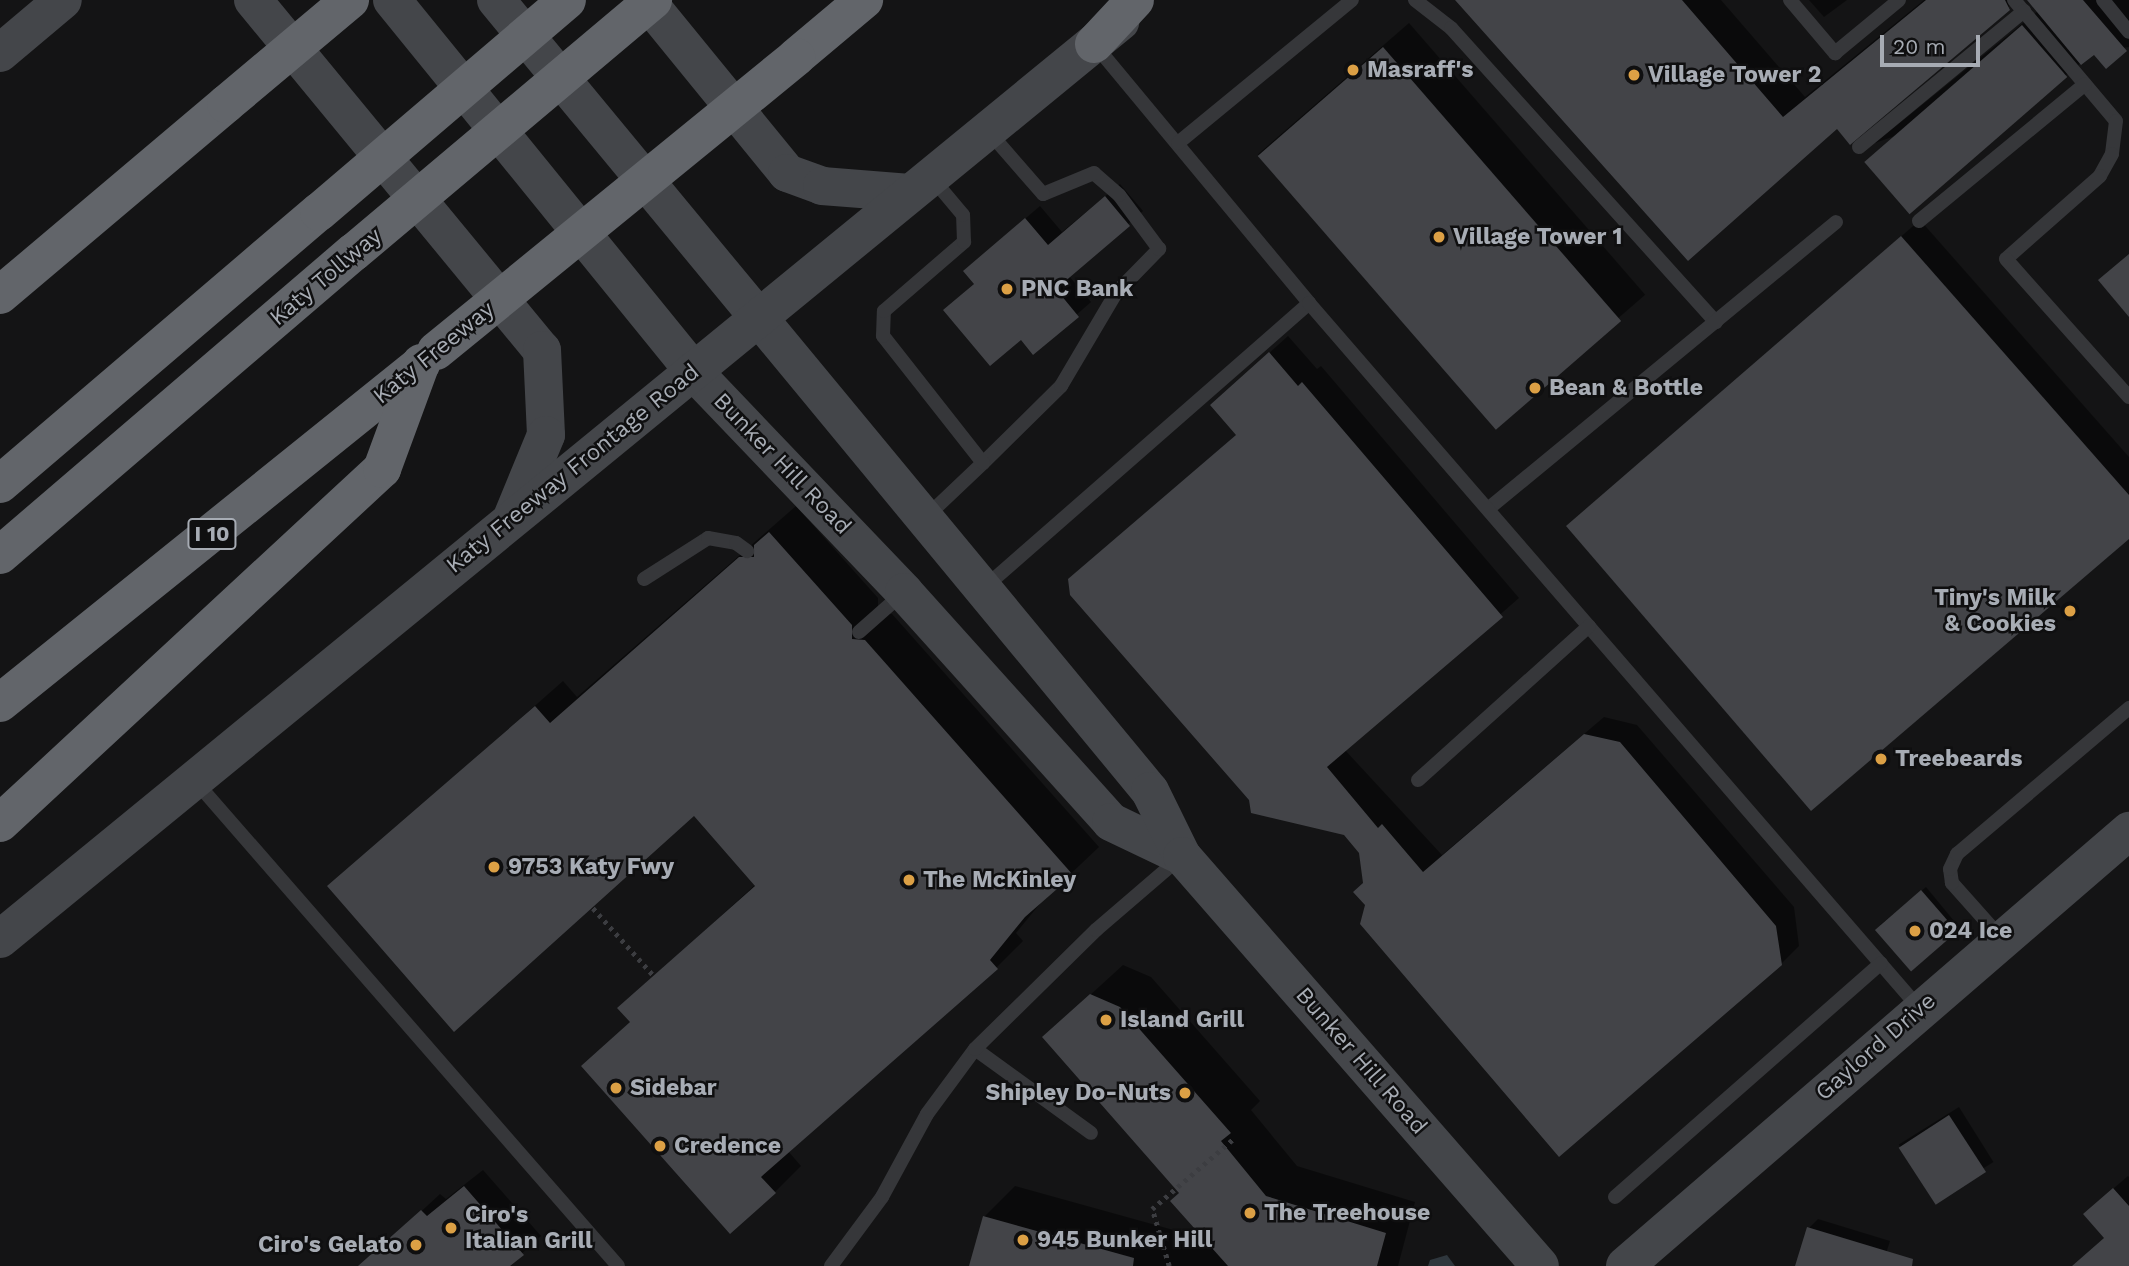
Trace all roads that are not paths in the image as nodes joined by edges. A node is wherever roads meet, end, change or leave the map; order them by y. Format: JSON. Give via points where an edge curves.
{"nodes":[{"id":1,"x":63,"y":0,"type":"edge"},
{"id":2,"x":253,"y":0,"type":"edge"},
{"id":3,"x":350,"y":0,"type":"edge"},
{"id":4,"x":392,"y":0,"type":"edge"},
{"id":5,"x":496,"y":0,"type":"edge"},
{"id":6,"x":567,"y":0,"type":"edge"},
{"id":7,"x":646,"y":0,"type":"edge"},
{"id":8,"x":653,"y":0,"type":"edge"},
{"id":9,"x":864,"y":0,"type":"edge"},
{"id":10,"x":1135,"y":0,"type":"edge"},
{"id":11,"x":1146,"y":0,"type":"edge"},
{"id":12,"x":1352,"y":0,"type":"edge"},
{"id":13,"x":1415,"y":0,"type":"edge"},
{"id":14,"x":1790,"y":0,"type":"edge"},
{"id":15,"x":1899,"y":0,"type":"edge"},
{"id":16,"x":2103,"y":0,"type":"edge"},
{"id":17,"x":2019,"y":6,"type":"edge"},
{"id":18,"x":2129,"y":32,"type":"edge"},
{"id":19,"x":1094,"y":44,"type":"junction"},
{"id":20,"x":0,"y":53,"type":"edge"},
{"id":21,"x":2085,"y":84,"type":"junction"},
{"id":22,"x":2123,"y":121,"type":"edge"},
{"id":23,"x":987,"y":130,"type":"junction"},
{"id":24,"x":1178,"y":144,"type":"junction"},
{"id":25,"x":1859,"y":147,"type":"dead end"},
{"id":26,"x":921,"y":185,"type":"junction"},
{"id":27,"x":1919,"y":221,"type":"dead end"},
{"id":28,"x":1836,"y":222,"type":"dead end"},
{"id":29,"x":0,"y":295,"type":"edge"},
{"id":30,"x":1309,"y":303,"type":"junction"},
{"id":31,"x":756,"y":319,"type":"junction"},
{"id":32,"x":1716,"y":322,"type":"junction"},
{"id":33,"x":429,"y":357,"type":"junction"},
{"id":34,"x":693,"y":371,"type":"junction"},
{"id":35,"x":2129,"y":397,"type":"edge"},
{"id":36,"x":983,"y":463,"type":"junction"},
{"id":37,"x":0,"y":484,"type":"edge"},
{"id":38,"x":1488,"y":509,"type":"junction"},
{"id":39,"x":510,"y":520,"type":"junction"},
{"id":40,"x":923,"y":521,"type":"junction"},
{"id":41,"x":747,"y":551,"type":"dead end"},
{"id":42,"x":0,"y":555,"type":"edge"},
{"id":43,"x":644,"y":579,"type":"dead end"},
{"id":44,"x":981,"y":591,"type":"junction"},
{"id":45,"x":904,"y":592,"type":"junction"},
{"id":46,"x":1589,"y":626,"type":"junction"},
{"id":47,"x":859,"y":632,"type":"dead end"},
{"id":48,"x":0,"y":703,"type":"edge"},
{"id":49,"x":2129,"y":708,"type":"edge"},
{"id":50,"x":193,"y":779,"type":"junction"},
{"id":51,"x":1418,"y":780,"type":"dead end"},
{"id":52,"x":0,"y":823,"type":"edge"},
{"id":53,"x":2129,"y":831,"type":"edge"},
{"id":54,"x":1182,"y":856,"type":"junction"},
{"id":55,"x":0,"y":939,"type":"edge"},
{"id":56,"x":2002,"y":939,"type":"junction"},
{"id":57,"x":1881,"y":963,"type":"junction"},
{"id":58,"x":1920,"y":1009,"type":"junction"},
{"id":59,"x":975,"y":1049,"type":"junction"},
{"id":60,"x":1091,"y":1133,"type":"dead end"},
{"id":61,"x":1615,"y":1197,"type":"dead end"},
{"id":62,"x":618,"y":1266,"type":"edge"},
{"id":63,"x":831,"y":1266,"type":"edge"},
{"id":64,"x":1540,"y":1266,"type":"edge"},
{"id":65,"x":1625,"y":1266,"type":"edge"}],
"edges":[{"from":1,"to":20,"type":"street"},
{"from":2,"to":39,"type":"street","via":[[542,350],[546,435]]},
{"from":3,"to":29,"type":"highway","bridge":true},
{"from":4,"to":34,"type":"street","name":"Bunker Hill Road"},
{"from":5,"to":31,"type":"street","name":"Bunker Hill Road"},
{"from":6,"to":37,"type":"highway","bridge":true},
{"from":7,"to":26,"type":"street","via":[[788,173],[822,186]]},
{"from":8,"to":42,"type":"highway","name":"Katy Tollway","bridge":true},
{"from":9,"to":33,"type":"highway","name":"Katy Freeway","number":"I 10","bridge":true},
{"from":10,"to":19,"type":"highway"},
{"from":11,"to":19,"type":"street","name":"Katy Freeway Frontage Road"},
{"from":12,"to":24,"type":"lane"},
{"from":13,"to":32,"type":"lane","via":[[1451,28]]},
{"from":14,"to":15,"type":"lane","via":[[1835,53]]},
{"from":16,"to":18,"type":"lane"},
{"from":17,"to":21,"type":"lane"},
{"from":17,"to":25,"type":"lane"},
{"from":19,"to":23,"type":"street","name":"Katy Freeway Frontage Road"},
{"from":19,"to":24,"type":"lane"},
{"from":21,"to":22,"type":"lane"},
{"from":21,"to":27,"type":"lane"},
{"from":22,"to":35,"type":"lane","via":[[2100,176],[2006,259]]},
{"from":23,"to":26,"type":"street","name":"Katy Freeway Frontage Road"},
{"from":23,"to":36,"type":"lane","via":[[1043,194],[1094,173],[1119,195],[1158,249],[1116,293],[1061,386]]},
{"from":24,"to":30,"type":"lane"},
{"from":26,"to":31,"type":"street","name":"Katy Freeway Frontage Road"},
{"from":26,"to":36,"type":"lane","via":[[963,215],[964,242],[884,311],[883,336]]},
{"from":28,"to":32,"type":"lane"},
{"from":30,"to":38,"type":"lane"},
{"from":30,"to":44,"type":"lane"},
{"from":31,"to":34,"type":"street","name":"Katy Freeway Frontage Road"},
{"from":31,"to":40,"type":"street","name":"Bunker Hill Road"},
{"from":32,"to":38,"type":"lane"},
{"from":33,"to":48,"type":"highway","name":"Katy Freeway","number":"I 10"},
{"from":33,"to":52,"type":"highway","via":[[382,468]]},
{"from":34,"to":39,"type":"street","name":"Katy Freeway Frontage Road"},
{"from":34,"to":45,"type":"street","name":"Bunker Hill Road"},
{"from":36,"to":40,"type":"lane"},
{"from":38,"to":46,"type":"lane"},
{"from":39,"to":50,"type":"street","name":"Katy Freeway Frontage Road"},
{"from":40,"to":44,"type":"street","name":"Bunker Hill Road"},
{"from":41,"to":43,"type":"lane","via":[[736,543],[708,538]]},
{"from":44,"to":54,"type":"street","name":"Bunker Hill Road","via":[[1150,791]]},
{"from":45,"to":47,"type":"lane"},
{"from":45,"to":54,"type":"street","name":"Bunker Hill Road","via":[[1111,822]]},
{"from":46,"to":51,"type":"lane"},
{"from":46,"to":57,"type":"lane"},
{"from":49,"to":56,"type":"lane","via":[[1957,854],[1950,869],[1952,883]]},
{"from":50,"to":55,"type":"street","name":"Katy Freeway Frontage Road"},
{"from":50,"to":62,"type":"lane"},
{"from":53,"to":56,"type":"street","name":"Gaylord Drive"},
{"from":54,"to":59,"type":"lane","via":[[1096,930]]},
{"from":54,"to":64,"type":"street","name":"Bunker Hill Road"},
{"from":56,"to":58,"type":"street","name":"Gaylord Drive"},
{"from":57,"to":58,"type":"lane"},
{"from":57,"to":61,"type":"lane"},
{"from":58,"to":65,"type":"street","name":"Gaylord Drive"},
{"from":59,"to":60,"type":"lane"},
{"from":59,"to":63,"type":"lane","via":[[927,1114],[882,1198]]}]}
